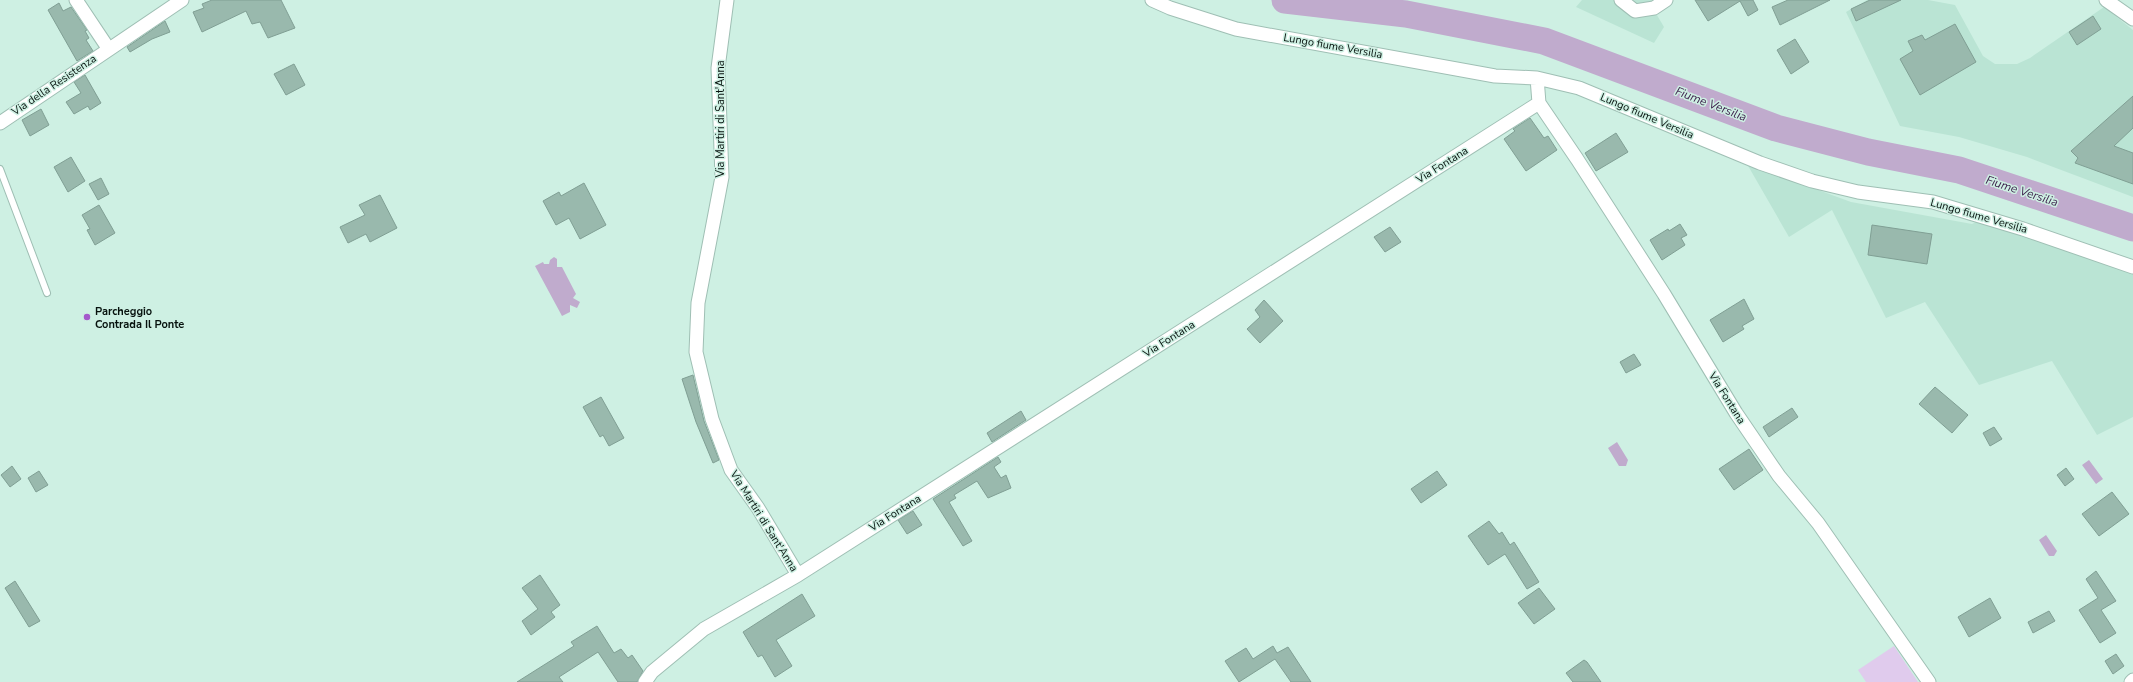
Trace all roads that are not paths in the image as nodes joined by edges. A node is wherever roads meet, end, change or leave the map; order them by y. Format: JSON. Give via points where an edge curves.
{"nodes":[{"id":1,"x":76,"y":0,"type":"edge"},
{"id":2,"x":182,"y":0,"type":"edge"},
{"id":3,"x":727,"y":0,"type":"edge"},
{"id":4,"x":1152,"y":0,"type":"edge"},
{"id":5,"x":1621,"y":0,"type":"edge"},
{"id":6,"x":1666,"y":0,"type":"edge"},
{"id":7,"x":2106,"y":0,"type":"edge"},
{"id":8,"x":2133,"y":19,"type":"edge"},
{"id":9,"x":108,"y":48,"type":"junction"},
{"id":10,"x":1537,"y":78,"type":"junction"},
{"id":11,"x":1539,"y":103,"type":"junction"},
{"id":12,"x":0,"y":123,"type":"edge"},
{"id":13,"x":0,"y":169,"type":"edge"},
{"id":14,"x":2133,"y":267,"type":"edge"},
{"id":15,"x":47,"y":293,"type":"dead end"},
{"id":16,"x":798,"y":574,"type":"junction"},
{"id":17,"x":645,"y":682,"type":"edge"},
{"id":18,"x":1929,"y":682,"type":"edge"}],
"edges":[{"from":1,"to":9,"type":"street","name":"Via della Resistenza"},
{"from":2,"to":9,"type":"street","name":"Via della Resistenza"},
{"from":3,"to":16,"type":"street","name":"Via Martiri di Sant'Anna","via":[[718,68],[722,177],[698,302],[696,352],[712,419],[731,470],[758,508]]},
{"from":4,"to":10,"type":"street","name":"Lungo fiume Versilia","via":[[1236,29],[1495,76]]},
{"from":5,"to":6,"type":"street","via":[[1635,11],[1654,8]]},
{"from":7,"to":8,"type":"street"},
{"from":9,"to":12,"type":"street","name":"Via della Resistenza"},
{"from":10,"to":11,"type":"street","name":"Via Fontana"},
{"from":10,"to":14,"type":"street","name":"Lungo fiume Versilia","via":[[1579,88],[1760,163],[1812,181],[1858,192],[1933,202],[2023,229]]},
{"from":11,"to":16,"type":"street","name":"Via Fontana"},
{"from":11,"to":18,"type":"street","name":"Via Fontana","via":[[1664,294],[1736,413],[1774,470],[1818,524]]},
{"from":13,"to":15,"type":"lane"},
{"from":16,"to":17,"type":"street","name":"Via Martiri di Sant'Anna","via":[[704,629],[652,672]]}]}
